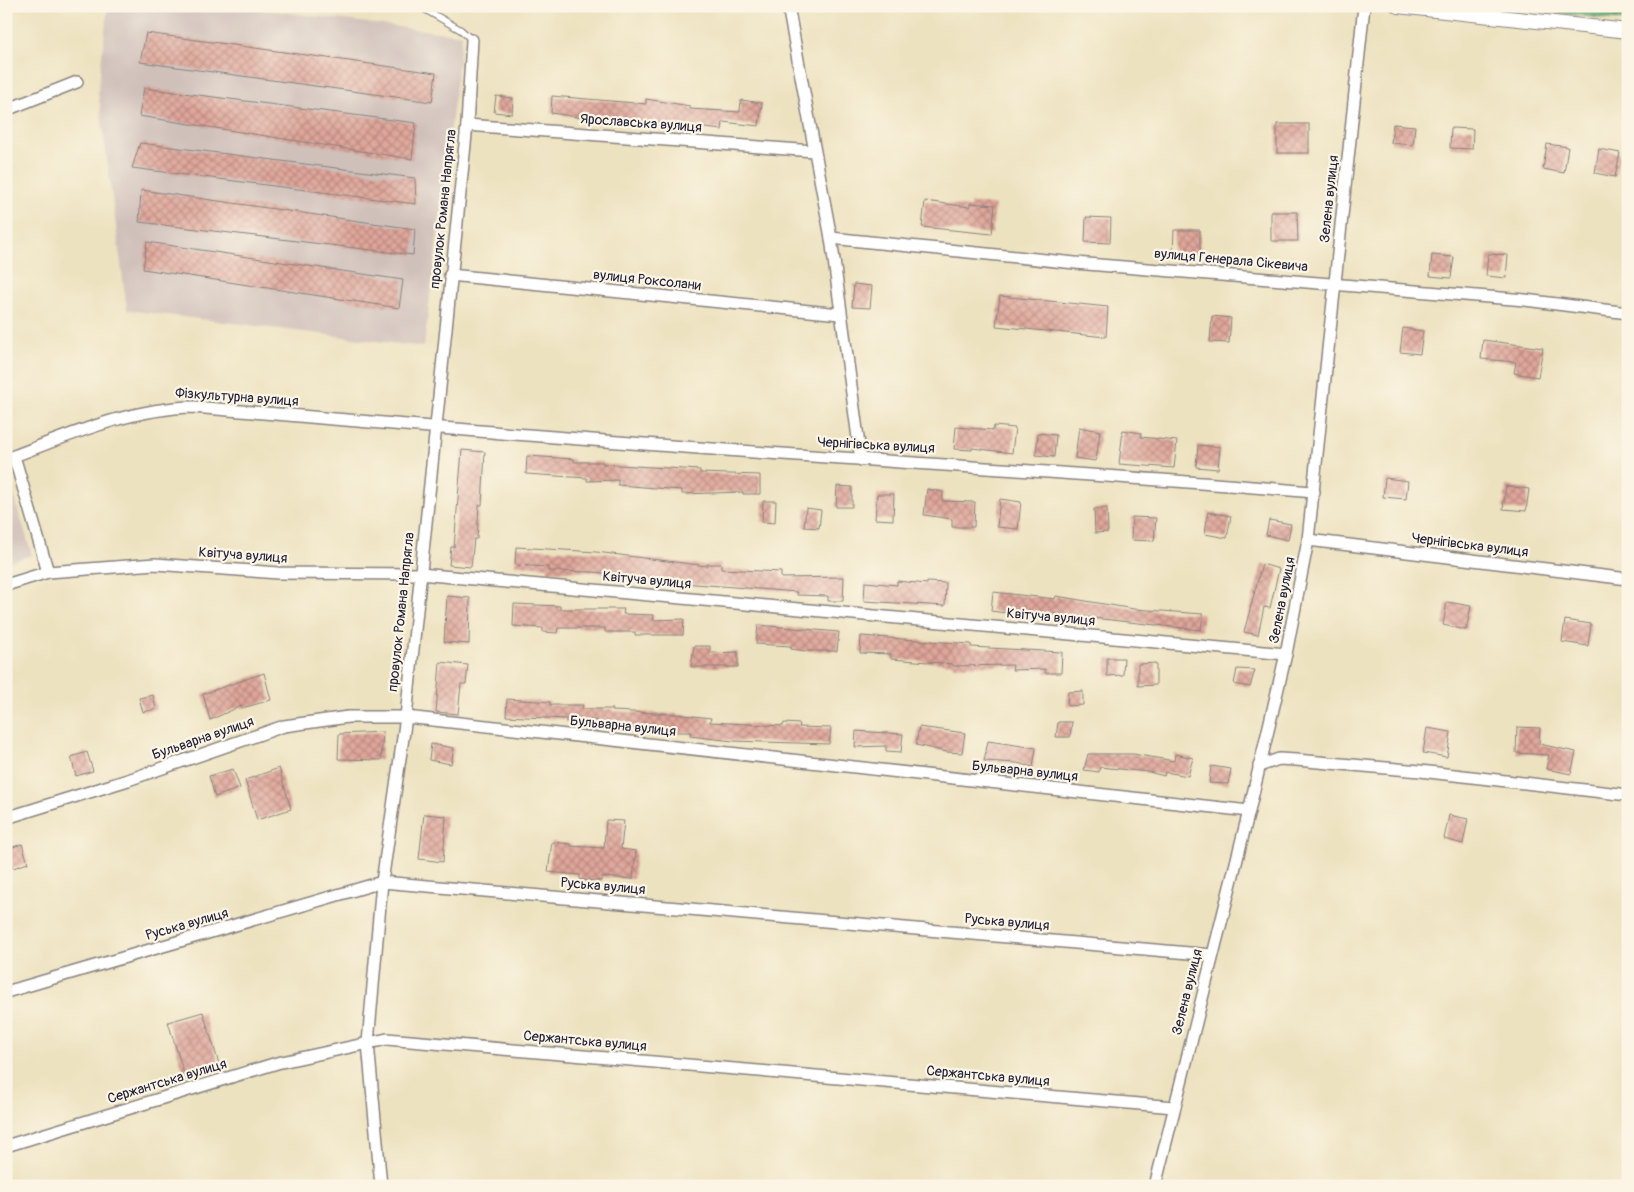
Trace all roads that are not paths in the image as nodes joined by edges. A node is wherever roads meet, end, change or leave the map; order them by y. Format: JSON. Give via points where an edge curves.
{"nodes":[{"id":1,"x":419,"y":6,"type":"edge"},
{"id":2,"x":788,"y":6,"type":"edge"},
{"id":3,"x":1364,"y":6,"type":"edge"},
{"id":4,"x":1398,"y":6,"type":"edge"},
{"id":5,"x":1628,"y":31,"type":"edge"},
{"id":6,"x":472,"y":40,"type":"joint"},
{"id":7,"x":77,"y":82,"type":"dead end"},
{"id":8,"x":6,"y":110,"type":"edge"},
{"id":9,"x":467,"y":125,"type":"junction"},
{"id":10,"x":814,"y":151,"type":"junction"},
{"id":11,"x":831,"y":238,"type":"junction"},
{"id":12,"x":450,"y":276,"type":"junction"},
{"id":13,"x":1336,"y":284,"type":"junction"},
{"id":14,"x":1628,"y":313,"type":"edge"},
{"id":15,"x":840,"y":314,"type":"junction"},
{"id":16,"x":436,"y":428,"type":"junction"},
{"id":17,"x":860,"y":460,"type":"junction"},
{"id":18,"x":1314,"y":492,"type":"junction"},
{"id":19,"x":1308,"y":540,"type":"junction"},
{"id":20,"x":48,"y":572,"type":"junction"},
{"id":21,"x":420,"y":574,"type":"junction"},
{"id":22,"x":1628,"y":579,"type":"edge"},
{"id":23,"x":6,"y":585,"type":"edge"},
{"id":24,"x":1286,"y":654,"type":"junction"},
{"id":25,"x":406,"y":717,"type":"junction"},
{"id":26,"x":1259,"y":766,"type":"junction"},
{"id":27,"x":1628,"y":795,"type":"edge"},
{"id":28,"x":1249,"y":811,"type":"junction"},
{"id":29,"x":6,"y":818,"type":"edge"},
{"id":30,"x":382,"y":882,"type":"junction"},
{"id":31,"x":1212,"y":955,"type":"junction"},
{"id":32,"x":6,"y":992,"type":"edge"},
{"id":33,"x":368,"y":1043,"type":"junction"},
{"id":34,"x":1174,"y":1107,"type":"junction"},
{"id":35,"x":6,"y":1146,"type":"edge"},
{"id":36,"x":381,"y":1186,"type":"edge"},
{"id":37,"x":1155,"y":1186,"type":"edge"}],
"edges":[{"from":1,"to":6,"type":"lane"},
{"from":2,"to":10,"type":"street"},
{"from":3,"to":13,"type":"street","name":"Зелена вулиця"},
{"from":4,"to":5,"type":"street"},
{"from":6,"to":9,"type":"street","name":"провулок Романа Напрягла"},
{"from":7,"to":8,"type":"street"},
{"from":9,"to":10,"type":"street","name":"Ярославська вулиця"},
{"from":9,"to":12,"type":"street","name":"провулок Романа Напрягла"},
{"from":10,"to":11,"type":"street"},
{"from":11,"to":13,"type":"street","name":"вулиця Генерала Сікевича","via":[[1074,263]]},
{"from":11,"to":15,"type":"street"},
{"from":12,"to":15,"type":"street","name":"вулиця Роксолани"},
{"from":12,"to":16,"type":"street","name":"провулок Романа Напрягла"},
{"from":13,"to":14,"type":"street","name":"вулиця Генерала Сікевича","via":[[1525,300]]},
{"from":13,"to":18,"type":"street","name":"Зелена вулиця"},
{"from":15,"to":17,"type":"street"},
{"from":16,"to":17,"type":"street","name":"Чернігівська вулиця"},
{"from":16,"to":20,"type":"street","name":"Фізкультурна вулиця","via":[[194,407],[164,408],[75,433],[14,456]]},
{"from":16,"to":21,"type":"street","name":"провулок Романа Напрягла"},
{"from":17,"to":18,"type":"street","name":"Чернігівська вулиця"},
{"from":18,"to":19,"type":"street","name":"Зелена вулиця"},
{"from":19,"to":22,"type":"street","name":"Чернігівська вулиця"},
{"from":19,"to":24,"type":"street","name":"Зелена вулиця"},
{"from":20,"to":21,"type":"street","name":"Квітуча вулиця","via":[[155,564],[278,573]]},
{"from":20,"to":23,"type":"street","name":"Квітуча вулиця"},
{"from":21,"to":24,"type":"street","name":"Квітуча вулиця"},
{"from":21,"to":25,"type":"street","name":"провулок Романа Напрягла"},
{"from":24,"to":26,"type":"street","name":"Зелена вулиця"},
{"from":25,"to":28,"type":"street","name":"Бульварна вулиця"},
{"from":25,"to":29,"type":"street","name":"Бульварна вулиця","via":[[348,717],[284,726]]},
{"from":25,"to":30,"type":"street","name":"провулок Романа Напрягла"},
{"from":26,"to":27,"type":"street","via":[[1279,759],[1296,760]]},
{"from":26,"to":28,"type":"street","name":"Зелена вулиця"},
{"from":28,"to":31,"type":"street","name":"Зелена вулиця"},
{"from":30,"to":31,"type":"street","name":"Руська вулиця"},
{"from":30,"to":32,"type":"street","name":"Руська вулиця"},
{"from":30,"to":33,"type":"street","name":"провулок Романа Напрягла"},
{"from":31,"to":34,"type":"street","name":"Зелена вулиця"},
{"from":33,"to":34,"type":"street","name":"Сержантська вулиця","via":[[387,1039]]},
{"from":33,"to":35,"type":"street","name":"Сержантська вулиця","via":[[277,1063]]},
{"from":33,"to":36,"type":"street","name":"провулок Романа Напрягла"},
{"from":34,"to":37,"type":"street","name":"Зелена вулиця"}]}
